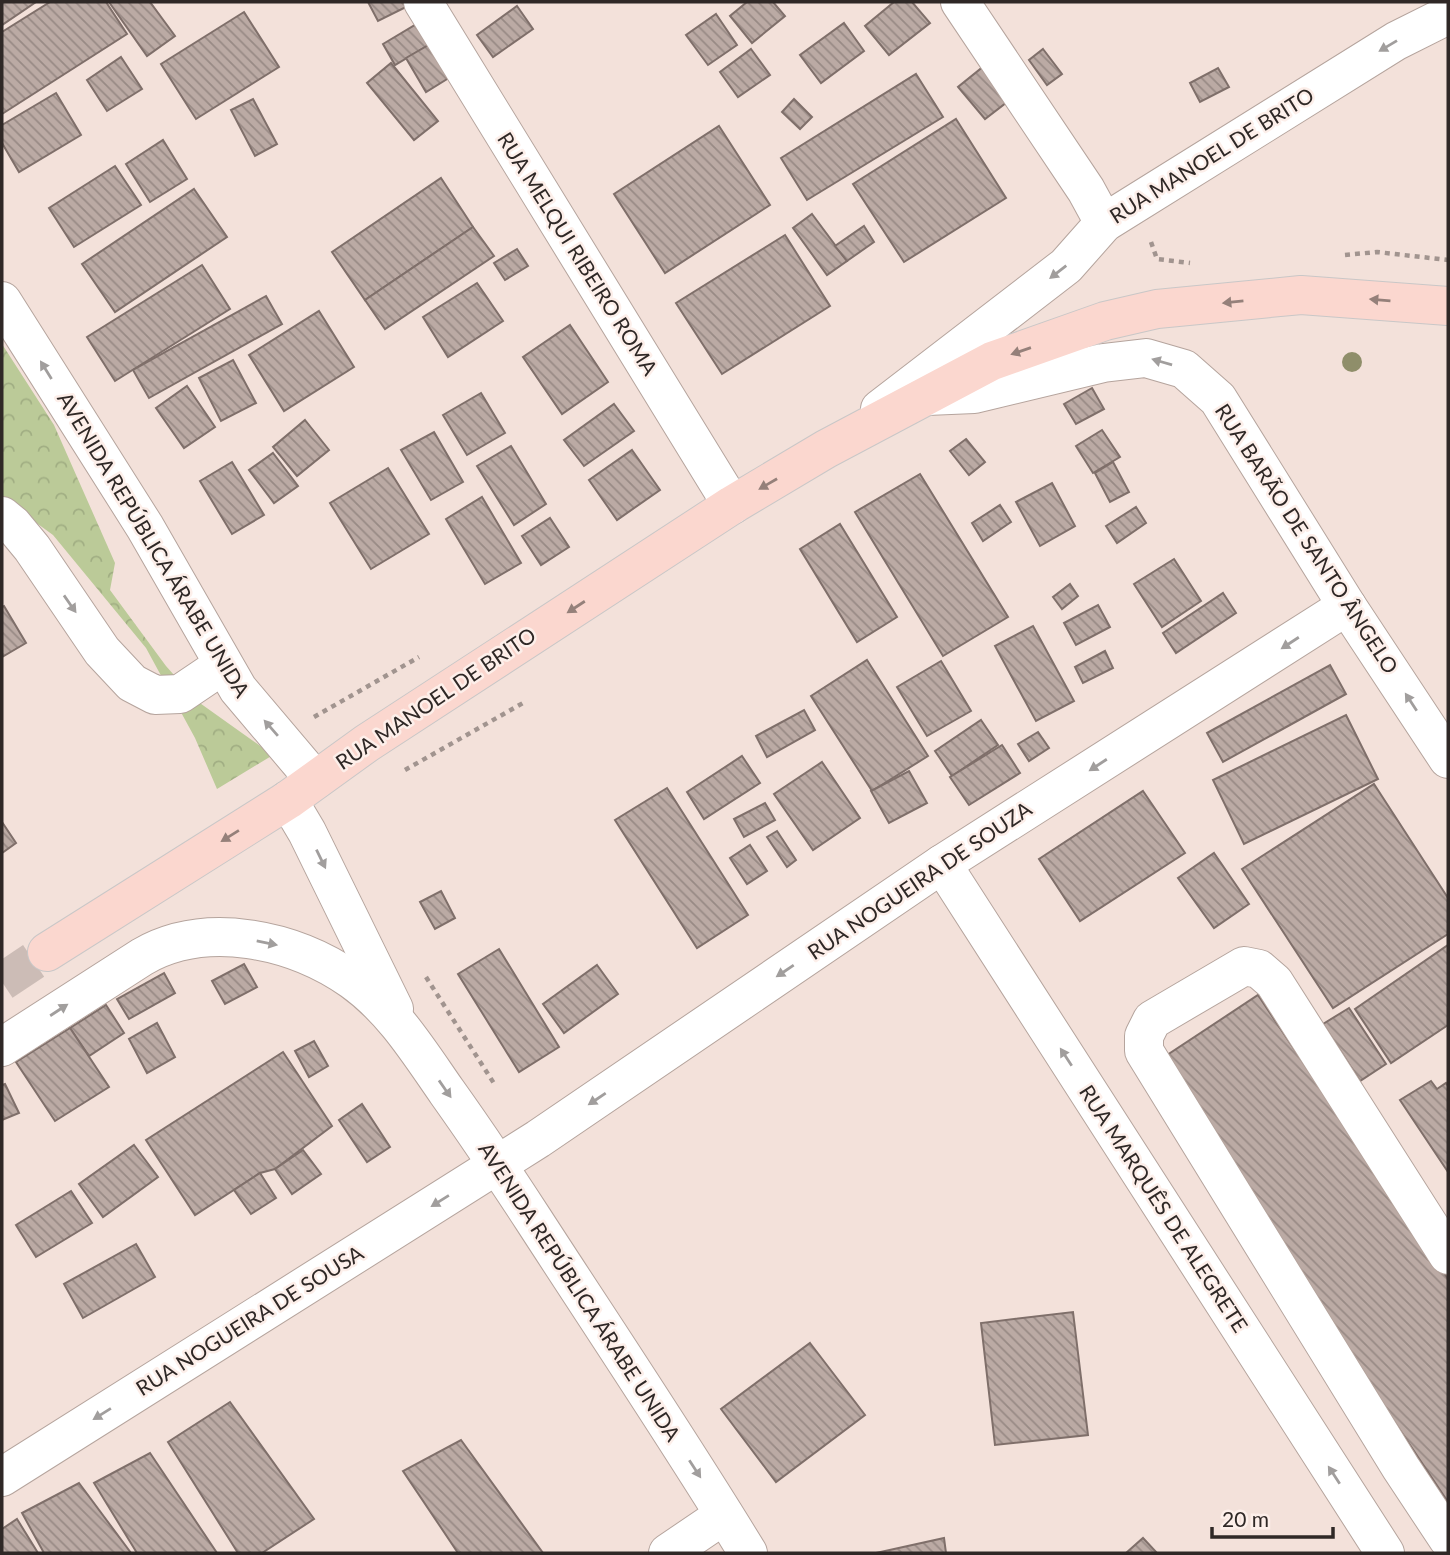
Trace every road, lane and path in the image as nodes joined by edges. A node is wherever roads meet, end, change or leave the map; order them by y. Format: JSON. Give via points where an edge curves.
{"nodes":[{"id":1,"x":423,"y":2,"type":"edge"},
{"id":2,"x":960,"y":2,"type":"edge"},
{"id":3,"x":1448,"y":15,"type":"edge"},
{"id":4,"x":1104,"y":223,"type":"junction"},
{"id":5,"x":2,"y":301,"type":"edge"},
{"id":6,"x":1448,"y":306,"type":"edge"},
{"id":7,"x":927,"y":396,"type":"junction"},
{"id":8,"x":827,"y":449,"type":"junction"},
{"id":9,"x":732,"y":505,"type":"junction"},
{"id":10,"x":2,"y":516,"type":"edge"},
{"id":11,"x":1347,"y":606,"type":"junction"},
{"id":12,"x":424,"y":654,"type":"dead end"},
{"id":13,"x":223,"y":665,"type":"junction"},
{"id":14,"x":523,"y":703,"type":"dead end"},
{"id":15,"x":307,"y":721,"type":"dead end"},
{"id":16,"x":1448,"y":759,"type":"edge"},
{"id":17,"x":404,"y":771,"type":"dead end"},
{"id":18,"x":302,"y":790,"type":"junction"},
{"id":19,"x":942,"y":864,"type":"junction"},
{"id":20,"x":47,"y":952,"type":"tunnel mouth"},
{"id":21,"x":421,"y":968,"type":"dead end"},
{"id":22,"x":406,"y":1033,"type":"junction"},
{"id":23,"x":2,"y":1047,"type":"edge"},
{"id":24,"x":495,"y":1085,"type":"dead end"},
{"id":25,"x":498,"y":1165,"type":"junction"},
{"id":26,"x":1448,"y":1255,"type":"edge"},
{"id":27,"x":2,"y":1477,"type":"edge"},
{"id":28,"x":724,"y":1515,"type":"junction"},
{"id":29,"x":1448,"y":1539,"type":"edge"},
{"id":30,"x":668,"y":1553,"type":"edge"},
{"id":31,"x":748,"y":1553,"type":"edge"},
{"id":32,"x":1385,"y":1553,"type":"edge"}],
"edges":[{"from":1,"to":9,"type":"street","name":"RUA MELQUI RIBEIRO ROMA"},
{"from":2,"to":4,"type":"street"},
{"from":3,"to":4,"type":"street","name":"RUA MANOEL DE BRITO","one_way":true,"via":[[1396,41]]},
{"from":4,"to":8,"type":"street","name":"RUA MANOEL DE BRITO","one_way":true,"via":[[1066,266]]},
{"from":13,"to":5,"type":"street","name":"AVENIDA REPÚBLICA ÁRABE UNIDA","one_way":true,"via":[[145,527]]},
{"from":6,"to":7,"type":"main road","name":"RUA MANOEL DE BRITO","one_way":true,"via":[[1301,295],[1157,309],[1105,321],[992,361]]},
{"from":7,"to":8,"type":"main road","name":"RUA MANOEL DE BRITO"},
{"from":11,"to":7,"type":"street","name":"RUA BARÃO DE SANTO ÂNGELO","one_way":true,"via":[[1218,399],[1184,369],[1146,358],[1103,363],[974,394]]},
{"from":8,"to":9,"type":"main road","name":"RUA MANOEL DE BRITO","one_way":true},
{"from":9,"to":18,"type":"main road","name":"RUA MANOEL DE BRITO","one_way":true},
{"from":10,"to":13,"type":"street","one_way":true,"via":[[32,548],[103,651],[132,683],[155,695],[180,694]]},
{"from":16,"to":11,"type":"street","name":"RUA BARÃO DE SANTO ÂNGELO","one_way":true},
{"from":11,"to":19,"type":"street","name":"RUA NOGUEIRA DE SOUZA","one_way":true},
{"from":12,"to":15,"type":"path"},
{"from":18,"to":13,"type":"street","name":"AVENIDA REPÚBLICA ÁRABE UNIDA","one_way":true},
{"from":14,"to":17,"type":"path"},
{"from":18,"to":20,"type":"main road","name":"RUA MANOEL DE BRITO","one_way":true},
{"from":18,"to":22,"type":"street","name":"AVENIDA REPÚBLICA ÁRABE UNIDA","one_way":true,"via":[[307,832]]},
{"from":19,"to":25,"type":"street","name":"RUA NOGUEIRA DE SOUZA","one_way":true},
{"from":32,"to":19,"type":"street","name":"RUA MARQUÊS DE ALEGRETE","one_way":true},
{"from":21,"to":24,"type":"path"},
{"from":23,"to":22,"type":"street","name":"AVENIDA REPÚBLICA ÁRABE UNIDA","one_way":true,"via":[[159,948],[213,938],[271,943],[319,961],[352,980]]},
{"from":22,"to":25,"type":"street","name":"AVENIDA REPÚBLICA ÁRABE UNIDA","one_way":true},
{"from":25,"to":27,"type":"street","name":"RUA NOGUEIRA DE SOUSA","one_way":true},
{"from":25,"to":28,"type":"street","name":"AVENIDA REPÚBLICA ÁRABE UNIDA","one_way":true},
{"from":26,"to":29,"type":"street","via":[[1274,982],[1259,969],[1244,966],[1152,1020],[1144,1036],[1144,1051]]},
{"from":28,"to":30,"type":"street"},
{"from":28,"to":31,"type":"street","name":"AVENIDA REPÚBLICA ÁRABE UNIDA"}]}
